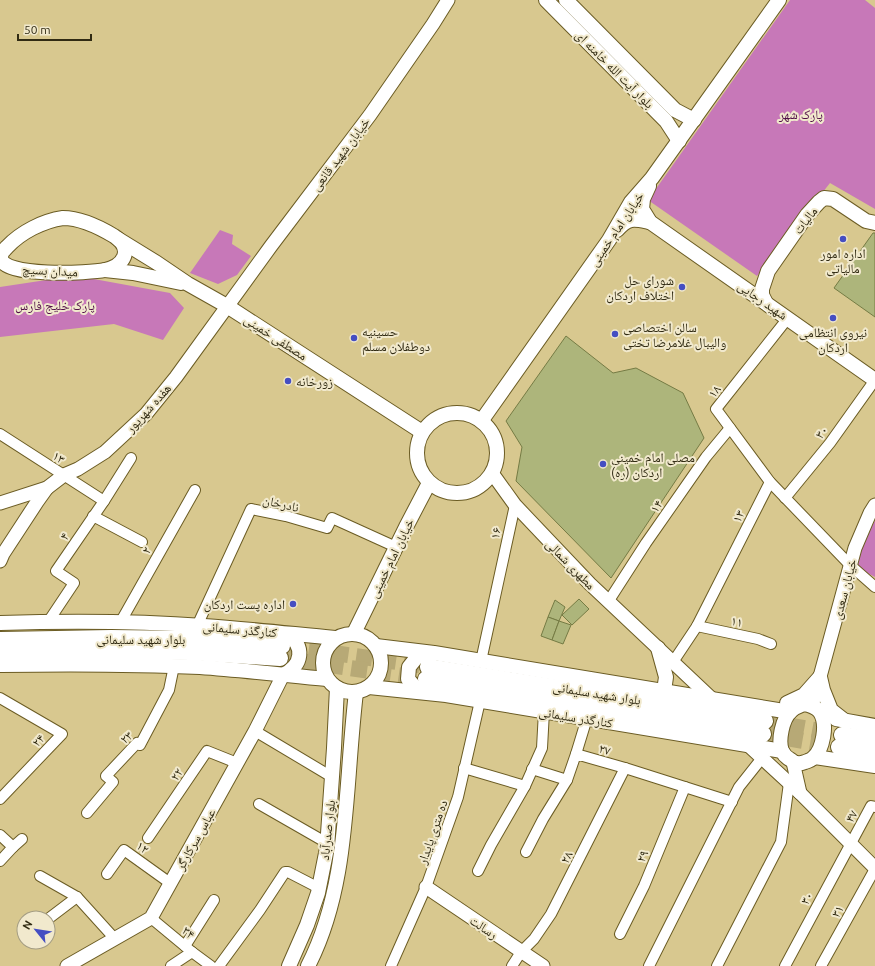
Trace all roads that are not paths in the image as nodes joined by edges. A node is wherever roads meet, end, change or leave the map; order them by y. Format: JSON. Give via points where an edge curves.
{"nodes":[{"id":1,"x":448,"y":0,"type":"edge"},
{"id":2,"x":546,"y":0,"type":"edge"},
{"id":3,"x":566,"y":0,"type":"edge"},
{"id":4,"x":779,"y":0,"type":"edge"},
{"id":5,"x":694,"y":120,"type":"junction"},
{"id":6,"x":679,"y":141,"type":"junction"},
{"id":7,"x":652,"y":178,"type":"junction"},
{"id":8,"x":650,"y":222,"type":"junction"},
{"id":9,"x":875,"y":224,"type":"edge"},
{"id":10,"x":614,"y":233,"type":"junction"},
{"id":11,"x":118,"y":239,"type":"junction"},
{"id":12,"x":6,"y":245,"type":"edge"},
{"id":13,"x":21,"y":270,"type":"junction"},
{"id":14,"x":105,"y":270,"type":"junction"},
{"id":15,"x":768,"y":271,"type":"junction"},
{"id":16,"x":0,"y":276,"type":"edge"},
{"id":17,"x":738,"y":282,"type":"junction"},
{"id":18,"x":188,"y":284,"type":"junction"},
{"id":19,"x":766,"y":303,"type":"junction"},
{"id":20,"x":227,"y":306,"type":"junction"},
{"id":21,"x":788,"y":318,"type":"junction"},
{"id":22,"x":875,"y":380,"type":"edge"},
{"id":23,"x":482,"y":420,"type":"junction"},
{"id":24,"x":730,"y":428,"type":"junction"},
{"id":25,"x":422,"y":432,"type":"junction"},
{"id":26,"x":2,"y":438,"type":"edge"},
{"id":27,"x":131,"y":458,"type":"dead end"},
{"id":28,"x":492,"y":473,"type":"junction"},
{"id":29,"x":64,"y":476,"type":"junction"},
{"id":30,"x":429,"y":482,"type":"junction"},
{"id":31,"x":770,"y":482,"type":"junction"},
{"id":32,"x":47,"y":488,"type":"junction"},
{"id":33,"x":195,"y":490,"type":"dead end"},
{"id":34,"x":785,"y":498,"type":"junction"},
{"id":35,"x":104,"y":501,"type":"junction"},
{"id":36,"x":0,"y":503,"type":"edge"},
{"id":37,"x":514,"y":505,"type":"junction"},
{"id":38,"x":875,"y":505,"type":"edge"},
{"id":39,"x":93,"y":516,"type":"junction"},
{"id":40,"x":142,"y":542,"type":"dead end"},
{"id":41,"x":396,"y":547,"type":"junction"},
{"id":42,"x":0,"y":561,"type":"edge"},
{"id":43,"x":850,"y":565,"type":"junction"},
{"id":44,"x":875,"y":587,"type":"edge"},
{"id":45,"x":608,"y":602,"type":"junction"},
{"id":46,"x":48,"y":622,"type":"junction"},
{"id":47,"x":0,"y":623,"type":"edge"},
{"id":48,"x":120,"y":623,"type":"junction"},
{"id":49,"x":197,"y":626,"type":"junction"},
{"id":50,"x":697,"y":626,"type":"junction"},
{"id":51,"x":354,"y":633,"type":"junction"},
{"id":52,"x":335,"y":638,"type":"junction"},
{"id":53,"x":0,"y":640,"type":"edge"},
{"id":54,"x":771,"y":644,"type":"dead end"},
{"id":55,"x":283,"y":646,"type":"junction"},
{"id":56,"x":376,"y":646,"type":"junction"},
{"id":57,"x":658,"y":648,"type":"junction"},
{"id":58,"x":0,"y":653,"type":"edge"},
{"id":59,"x":480,"y":661,"type":"junction"},
{"id":60,"x":673,"y":662,"type":"junction"},
{"id":61,"x":0,"y":665,"type":"edge"},
{"id":62,"x":174,"y":666,"type":"junction"},
{"id":63,"x":428,"y":673,"type":"junction"},
{"id":64,"x":284,"y":675,"type":"junction"},
{"id":65,"x":820,"y":677,"type":"junction"},
{"id":66,"x":332,"y":684,"type":"junction"},
{"id":67,"x":362,"y":689,"type":"junction"},
{"id":68,"x":664,"y":691,"type":"junction"},
{"id":69,"x":0,"y":698,"type":"edge"},
{"id":70,"x":712,"y":699,"type":"junction"},
{"id":71,"x":480,"y":701,"type":"junction"},
{"id":72,"x":812,"y":706,"type":"junction"},
{"id":73,"x":544,"y":711,"type":"junction"},
{"id":74,"x":790,"y":712,"type":"junction"},
{"id":75,"x":587,"y":718,"type":"junction"},
{"id":76,"x":823,"y":718,"type":"junction"},
{"id":77,"x":767,"y":721,"type":"junction"},
{"id":78,"x":875,"y":726,"type":"edge"},
{"id":79,"x":255,"y":731,"type":"junction"},
{"id":80,"x":842,"y":734,"type":"junction"},
{"id":81,"x":875,"y":740,"type":"edge"},
{"id":82,"x":748,"y":745,"type":"junction"},
{"id":83,"x":782,"y":751,"type":"junction"},
{"id":84,"x":875,"y":753,"type":"edge"},
{"id":85,"x":576,"y":754,"type":"junction"},
{"id":86,"x":815,"y":757,"type":"junction"},
{"id":87,"x":762,"y":758,"type":"junction"},
{"id":88,"x":793,"y":762,"type":"junction"},
{"id":89,"x":237,"y":763,"type":"junction"},
{"id":90,"x":875,"y":766,"type":"edge"},
{"id":91,"x":464,"y":768,"type":"junction"},
{"id":92,"x":625,"y":768,"type":"junction"},
{"id":93,"x":532,"y":769,"type":"junction"},
{"id":94,"x":332,"y":777,"type":"junction"},
{"id":95,"x":567,"y":780,"type":"junction"},
{"id":96,"x":789,"y":783,"type":"junction"},
{"id":97,"x":525,"y":786,"type":"junction"},
{"id":98,"x":685,"y":787,"type":"junction"},
{"id":99,"x":800,"y":793,"type":"junction"},
{"id":100,"x":0,"y":799,"type":"edge"},
{"id":101,"x":732,"y":802,"type":"junction"},
{"id":102,"x":259,"y":804,"type":"dead end"},
{"id":103,"x":875,"y":807,"type":"edge"},
{"id":104,"x":87,"y":813,"type":"dead end"},
{"id":105,"x":0,"y":835,"type":"edge"},
{"id":106,"x":148,"y":838,"type":"dead end"},
{"id":107,"x":22,"y":839,"type":"dead end"},
{"id":108,"x":327,"y":843,"type":"junction"},
{"id":109,"x":850,"y":843,"type":"junction"},
{"id":110,"x":13,"y":847,"type":"junction"},
{"id":111,"x":526,"y":852,"type":"dead end"},
{"id":112,"x":0,"y":861,"type":"edge"},
{"id":113,"x":875,"y":868,"type":"edge"},
{"id":114,"x":478,"y":871,"type":"dead end"},
{"id":115,"x":107,"y":874,"type":"dead end"},
{"id":116,"x":40,"y":876,"type":"dead end"},
{"id":117,"x":170,"y":883,"type":"junction"},
{"id":118,"x":426,"y":887,"type":"junction"},
{"id":119,"x":319,"y":888,"type":"junction"},
{"id":120,"x":77,"y":897,"type":"junction"},
{"id":121,"x":214,"y":900,"type":"dead end"},
{"id":122,"x":56,"y":914,"type":"edge"},
{"id":123,"x":151,"y":918,"type":"junction"},
{"id":124,"x":620,"y":934,"type":"dead end"},
{"id":125,"x":115,"y":938,"type":"junction"},
{"id":126,"x":189,"y":949,"type":"junction"},
{"id":127,"x":521,"y":952,"type":"junction"},
{"id":128,"x":67,"y":966,"type":"edge"},
{"id":129,"x":171,"y":966,"type":"edge"},
{"id":130,"x":212,"y":966,"type":"edge"},
{"id":131,"x":219,"y":966,"type":"edge"},
{"id":132,"x":289,"y":966,"type":"edge"},
{"id":133,"x":308,"y":966,"type":"edge"},
{"id":134,"x":391,"y":966,"type":"edge"},
{"id":135,"x":512,"y":966,"type":"edge"},
{"id":136,"x":543,"y":966,"type":"edge"},
{"id":137,"x":648,"y":966,"type":"edge"},
{"id":138,"x":717,"y":966,"type":"edge"},
{"id":139,"x":785,"y":966,"type":"edge"},
{"id":140,"x":821,"y":966,"type":"edge"}],
"edges":[{"from":1,"to":20,"type":"street","name":"خیابان شهید قانعی","via":[[370,115]]},
{"from":2,"to":6,"type":"main road","name":"بلوار آیت الله خامنه ای","via":[[666,121]]},
{"from":3,"to":5,"type":"main road","name":"بلوار آیت الله خامنه ای","via":[[675,110]]},
{"from":4,"to":5,"type":"main road","name":"خیابان امام خمینی"},
{"from":5,"to":6,"type":"main road","name":"خیابان امام خمینی"},
{"from":6,"to":7,"type":"main road","name":"خیابان امام خمینی"},
{"from":7,"to":8,"type":"main road","via":[[643,199],[642,209]]},
{"from":7,"to":10,"type":"main road","name":"خیابان امام خمینی","via":[[631,202]]},
{"from":8,"to":10,"type":"main road","via":[[635,219],[625,222]]},
{"from":8,"to":17,"type":"main road","name":"شهید رجایی"},
{"from":9,"to":15,"type":"main road","name":"مالیات","via":[[866,221],[833,199],[824,198],[807,215]]},
{"from":10,"to":23,"type":"main road","name":"خیابان امام خمینی"},
{"from":11,"to":12,"type":"main road","name":"میدان بسیچ","via":[[84,222],[63,218],[40,224]]},
{"from":11,"to":14,"type":"main road","name":"میدان بسیچ","via":[[124,247],[124,257],[122,261]]},
{"from":11,"to":18,"type":"main road","name":"مصطفی خمینی"},
{"from":12,"to":13,"type":"main road","name":"میدان بسیچ","via":[[1,260],[8,266]]},
{"from":13,"to":14,"type":"main road","name":"میدان بسیچ","via":[[69,273]]},
{"from":13,"to":16,"type":"main road"},
{"from":14,"to":18,"type":"main road","name":"مصطفی خمینی"},
{"from":15,"to":17,"type":"main road","via":[[754,280]]},
{"from":15,"to":19,"type":"main road","via":[[762,289]]},
{"from":17,"to":19,"type":"main road","name":"شهید رجایی"},
{"from":18,"to":20,"type":"main road","name":"مصطفی خمینی"},
{"from":19,"to":21,"type":"main road","name":"شهید رجایی"},
{"from":20,"to":25,"type":"main road","name":"مصطفی خمینی"},
{"from":20,"to":29,"type":"street","name":"هفده شهریور","via":[[146,414],[105,452]]},
{"from":21,"to":22,"type":"main road","name":"شهید رجایی"},
{"from":21,"to":24,"type":"street","name":"۱۸","via":[[716,409]]},
{"from":22,"to":34,"type":"street","name":"۳۰","via":[[830,443]]},
{"from":23,"to":25,"type":"main road","via":[[456,412],[442,415]]},
{"from":23,"to":28,"type":"main road","via":[[496,438],[497,462]]},
{"from":24,"to":31,"type":"street","name":"۱۸"},
{"from":24,"to":45,"type":"street","name":"۱۴","via":[[706,457]]},
{"from":25,"to":30,"type":"main road","via":[[417,445],[417,459],[421,472]]},
{"from":26,"to":29,"type":"street","name":"۱۳"},
{"from":27,"to":35,"type":"street","name":"۴"},
{"from":28,"to":30,"type":"main road","via":[[485,483],[463,493],[451,493]]},
{"from":28,"to":37,"type":"street","name":"مطهری شمالی"},
{"from":29,"to":32,"type":"street","name":"هفده شهریور"},
{"from":29,"to":35,"type":"street","name":"۱۳"},
{"from":30,"to":41,"type":"main road","name":"خیابان امام خمینی"},
{"from":31,"to":34,"type":"street"},
{"from":31,"to":50,"type":"street","name":"۱۳"},
{"from":32,"to":36,"type":"street","name":"هفده شهریور"},
{"from":32,"to":42,"type":"street","name":"هفده شهریور"},
{"from":33,"to":48,"type":"street","name":"۲"},
{"from":34,"to":43,"type":"street"},
{"from":35,"to":39,"type":"street","name":"۴"},
{"from":37,"to":45,"type":"street","name":"مطهری شمالی"},
{"from":37,"to":59,"type":"street","name":"۱۶"},
{"from":38,"to":43,"type":"street","name":"خیابان سعدی"},
{"from":39,"to":40,"type":"street"},
{"from":39,"to":46,"type":"street","name":"۴","via":[[56,571],[74,583]]},
{"from":41,"to":49,"type":"street","name":"نادرخان","via":[[332,518],[327,528],[250,509]]},
{"from":41,"to":51,"type":"main road","name":"خیابان امام خمینی"},
{"from":43,"to":44,"type":"street"},
{"from":43,"to":65,"type":"street","name":"خیابان سعدی"},
{"from":45,"to":57,"type":"street","name":"مطهری شمالی"},
{"from":46,"to":47,"type":"main road","name":"کنارگذر سلیمانی"},
{"from":46,"to":48,"type":"main road","name":"کنارگذر سلیمانی"},
{"from":48,"to":49,"type":"main road","name":"کنارگذر سلیمانی"},
{"from":49,"to":55,"type":"main road","name":"کنارگذر سلیمانی"},
{"from":50,"to":54,"type":"street","name":"۱۱"},
{"from":50,"to":60,"type":"street","name":"۱۳"},
{"from":51,"to":52,"type":"main road"},
{"from":51,"to":56,"type":"main road","via":[[368,638]]},
{"from":52,"to":55,"type":"main road","name":"کنارگذر سلیمانی"},
{"from":52,"to":66,"type":"main road","via":[[328,644],[322,662],[323,671]]},
{"from":53,"to":55,"type":"main road","name":"بلوار شهید سلیمانی","via":[[190,639]]},
{"from":55,"to":58,"type":"main road","name":"بلوار شهید سلیمانی","via":[[190,652]]},
{"from":55,"to":64,"type":"main road","via":[[293,638],[300,651],[296,666]]},
{"from":56,"to":63,"type":"main road","name":"کنارگذر سلیمانی"},
{"from":56,"to":67,"type":"main road","via":[[381,661],[380,671],[376,680]]},
{"from":57,"to":60,"type":"street","name":"مطهری شمالی"},
{"from":57,"to":68,"type":"main road","via":[[666,677]]},
{"from":59,"to":63,"type":"main road","name":"کنارگذر سلیمانی"},
{"from":59,"to":68,"type":"main road","name":"کنارگذر سلیمانی"},
{"from":60,"to":70,"type":"street","name":"مطهری شمالی"},
{"from":61,"to":62,"type":"main road"},
{"from":62,"to":64,"type":"main road"},
{"from":62,"to":104,"type":"street","name":"۲۳","via":[[169,690],[140,745],[137,743],[106,776],[113,782]]},
{"from":63,"to":67,"type":"main road","name":"کنارگذر سلیمانی"},
{"from":63,"to":71,"type":"main road","name":"کنارگذر سلیمانی","via":[[446,695]]},
{"from":63,"to":77,"type":"main road","name":"بلوار شهید سلیمانی"},
{"from":64,"to":66,"type":"main road"},
{"from":64,"to":79,"type":"street","name":"عباس سرکارگر"},
{"from":65,"to":72,"type":"street","name":"خیابان سعدی"},
{"from":65,"to":77,"type":"main road","via":[[804,695]]},
{"from":65,"to":80,"type":"main road"},
{"from":66,"to":67,"type":"main road","via":[[346,692]]},
{"from":66,"to":94,"type":"main road","name":"بلوار صدرآباد"},
{"from":67,"to":133,"type":"main road","name":"بلوار صدرآباد","via":[[333,897]]},
{"from":68,"to":70,"type":"main road","name":"کنارگذر سلیمانی"},
{"from":69,"to":100,"type":"street","name":"۲۴","via":[[62,734]]},
{"from":70,"to":77,"type":"main road","name":"کنارگذر سلیمانی"},
{"from":71,"to":73,"type":"main road","name":"کنارگذر سلیمانی"},
{"from":71,"to":91,"type":"street","name":"ده متری پایدار"},
{"from":72,"to":74,"type":"main road","via":[[804,704]]},
{"from":72,"to":76,"type":"main road","via":[[820,711]]},
{"from":73,"to":75,"type":"main road","name":"کنارگذر سلیمانی"},
{"from":73,"to":93,"type":"street","via":[[542,748]]},
{"from":74,"to":77,"type":"main road","name":"کنارگذر سلیمانی"},
{"from":74,"to":83,"type":"main road","via":[[784,721],[780,741]]},
{"from":75,"to":82,"type":"main road","name":"کنارگذر سلیمانی"},
{"from":75,"to":85,"type":"street"},
{"from":76,"to":80,"type":"main road"},
{"from":76,"to":86,"type":"main road","via":[[823,740]]},
{"from":78,"to":80,"type":"main road"},
{"from":79,"to":89,"type":"street","name":"عباس سرکارگر"},
{"from":79,"to":94,"type":"street"},
{"from":80,"to":81,"type":"main road"},
{"from":80,"to":84,"type":"main road"},
{"from":82,"to":83,"type":"main road","name":"کنارگذر سلیمانی"},
{"from":82,"to":87,"type":"street"},
{"from":83,"to":88,"type":"main road"},
{"from":85,"to":92,"type":"street","name":"۲۷"},
{"from":85,"to":95,"type":"street"},
{"from":86,"to":88,"type":"main road","via":[[801,764]]},
{"from":86,"to":90,"type":"main road"},
{"from":87,"to":96,"type":"street"},
{"from":87,"to":101,"type":"street","via":[[739,788]]},
{"from":88,"to":99,"type":"street"},
{"from":89,"to":106,"type":"street","name":"۲۲","via":[[207,751]]},
{"from":89,"to":117,"type":"street","name":"عباس سرکارگر"},
{"from":91,"to":97,"type":"street"},
{"from":91,"to":118,"type":"street","name":"ده متری پایدار","via":[[458,797]]},
{"from":92,"to":98,"type":"street","name":"۲۷"},
{"from":92,"to":127,"type":"street","name":"۲۸","via":[[551,914],[534,939]]},
{"from":93,"to":95,"type":"street"},
{"from":93,"to":97,"type":"street"},
{"from":94,"to":108,"type":"main road","name":"بلوار صدرآباد"},
{"from":95,"to":111,"type":"street"},
{"from":96,"to":99,"type":"street"},
{"from":96,"to":138,"type":"street","via":[[781,842]]},
{"from":97,"to":114,"type":"street"},
{"from":98,"to":101,"type":"street","name":"۲۷"},
{"from":98,"to":124,"type":"street","name":"۲۹","via":[[644,886]]},
{"from":99,"to":109,"type":"street"},
{"from":101,"to":137,"type":"street"},
{"from":102,"to":108,"type":"street"},
{"from":103,"to":109,"type":"street","name":"۴۷","via":[[872,806]]},
{"from":105,"to":110,"type":"street"},
{"from":107,"to":110,"type":"street"},
{"from":108,"to":119,"type":"main road","name":"بلوار صدرآباد"},
{"from":109,"to":113,"type":"street"},
{"from":109,"to":139,"type":"street","name":"۳۰"},
{"from":110,"to":112,"type":"street"},
{"from":113,"to":140,"type":"street","name":"۳۱"},
{"from":115,"to":117,"type":"street","name":"۱۲","via":[[124,850]]},
{"from":116,"to":120,"type":"street"},
{"from":117,"to":123,"type":"street","name":"عباس سرکارگر"},
{"from":118,"to":127,"type":"street","name":"رسالت"},
{"from":118,"to":134,"type":"street","name":"ده متری پایدار"},
{"from":119,"to":131,"type":"street","via":[[285,872]]},
{"from":119,"to":132,"type":"main road","name":"بلوار صدرآباد","via":[[308,925]]},
{"from":120,"to":122,"type":"street"},
{"from":120,"to":125,"type":"street"},
{"from":121,"to":126,"type":"street"},
{"from":123,"to":125,"type":"street"},
{"from":123,"to":126,"type":"street","name":"۳۴"},
{"from":125,"to":128,"type":"street"},
{"from":126,"to":129,"type":"street"},
{"from":126,"to":130,"type":"street","name":"۳۴"},
{"from":127,"to":135,"type":"street"},
{"from":127,"to":136,"type":"street","name":"رسالت"}]}
